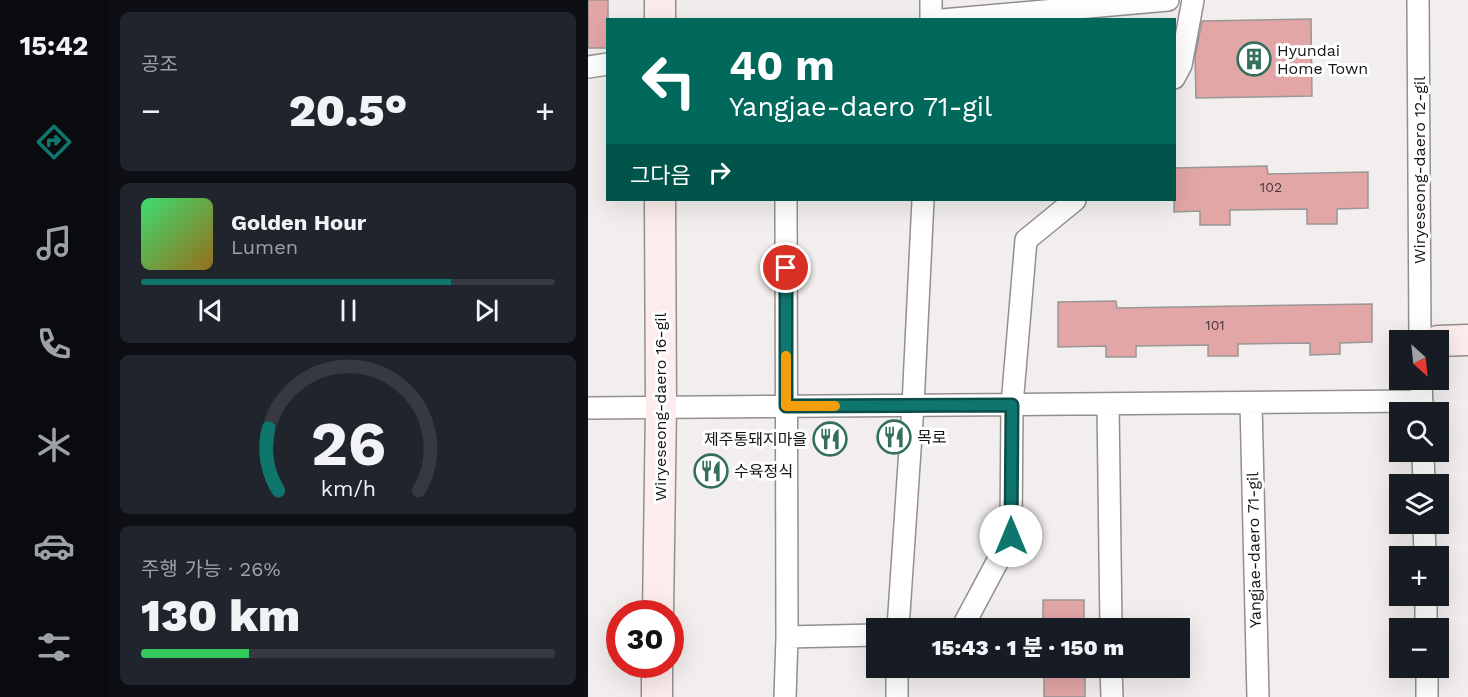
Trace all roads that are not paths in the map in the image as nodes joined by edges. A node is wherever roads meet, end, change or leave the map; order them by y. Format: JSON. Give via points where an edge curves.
{"nodes":[{"id":1,"x":660,"y":0,"type":"edge"},
{"id":2,"x":931,"y":0,"type":"edge"},
{"id":3,"x":1168,"y":0,"type":"edge"},
{"id":4,"x":1193,"y":0,"type":"edge"},
{"id":5,"x":1418,"y":0,"type":"edge"},
{"id":6,"x":660,"y":18,"type":"edge"},
{"id":7,"x":931,"y":18,"type":"edge"},
{"id":8,"x":965,"y":18,"type":"edge"},
{"id":9,"x":606,"y":64,"type":"edge"},
{"id":10,"x":588,"y":67,"type":"edge"},
{"id":11,"x":1176,"y":74,"type":"edge"},
{"id":12,"x":660,"y":201,"type":"edge"},
{"id":13,"x":786,"y":201,"type":"edge"},
{"id":14,"x":923,"y":201,"type":"edge"},
{"id":15,"x":1074,"y":201,"type":"edge"},
{"id":16,"x":1420,"y":330,"type":"edge"},
{"id":17,"x":1449,"y":340,"type":"edge"},
{"id":18,"x":1468,"y":340,"type":"edge"},
{"id":19,"x":1251,"y":403,"type":"junction"},
{"id":20,"x":1108,"y":404,"type":"junction"},
{"id":21,"x":914,"y":405,"type":"junction"},
{"id":22,"x":1012,"y":405,"type":"junction"},
{"id":23,"x":786,"y":406,"type":"junction"},
{"id":24,"x":1389,"y":406,"type":"edge"},
{"id":25,"x":661,"y":407,"type":"junction"},
{"id":26,"x":588,"y":408,"type":"edge"},
{"id":27,"x":658,"y":600,"type":"edge"},
{"id":28,"x":899,"y":618,"type":"edge"},
{"id":29,"x":967,"y":618,"type":"edge"},
{"id":30,"x":1111,"y":618,"type":"edge"},
{"id":31,"x":866,"y":635,"type":"edge"},
{"id":32,"x":787,"y":637,"type":"junction"},
{"id":33,"x":657,"y":678,"type":"edge"},
{"id":34,"x":897,"y":678,"type":"edge"},
{"id":35,"x":1111,"y":678,"type":"edge"},
{"id":36,"x":1427,"y":678,"type":"edge"},
{"id":37,"x":657,"y":697,"type":"edge"},
{"id":38,"x":785,"y":697,"type":"edge"},
{"id":39,"x":897,"y":697,"type":"edge"},
{"id":40,"x":1112,"y":697,"type":"edge"},
{"id":41,"x":1257,"y":697,"type":"edge"},
{"id":42,"x":1427,"y":697,"type":"edge"}],
"edges":[{"from":1,"to":6,"type":"street"},
{"from":2,"to":7,"type":"street"},
{"from":3,"to":8,"type":"street"},
{"from":4,"to":11,"type":"street"},
{"from":5,"to":16,"type":"street","name":"Wiryeseong-daero 12-gil"},
{"from":9,"to":10,"type":"street"},
{"from":12,"to":25,"type":"street","name":"Wiryeseong-daero 16-gil"},
{"from":13,"to":23,"type":"street"},
{"from":14,"to":21,"type":"street"},
{"from":15,"to":22,"type":"street","via":[[1026,240]]},
{"from":17,"to":18,"type":"street"},
{"from":19,"to":20,"type":"street"},
{"from":19,"to":24,"type":"street"},
{"from":19,"to":41,"type":"street","name":"Yangjae-daero 71-gil"},
{"from":20,"to":22,"type":"street"},
{"from":20,"to":30,"type":"street"},
{"from":21,"to":22,"type":"street"},
{"from":21,"to":23,"type":"street"},
{"from":21,"to":28,"type":"street"},
{"from":22,"to":29,"type":"street","via":[[1011,536]]},
{"from":23,"to":25,"type":"street"},
{"from":23,"to":32,"type":"street"},
{"from":25,"to":26,"type":"street"},
{"from":25,"to":27,"type":"street","name":"Wiryeseong-daero 16-gil"},
{"from":31,"to":32,"type":"street"},
{"from":32,"to":38,"type":"street"},
{"from":33,"to":37,"type":"street"},
{"from":34,"to":39,"type":"street"},
{"from":35,"to":40,"type":"street"},
{"from":36,"to":42,"type":"street"}]}
